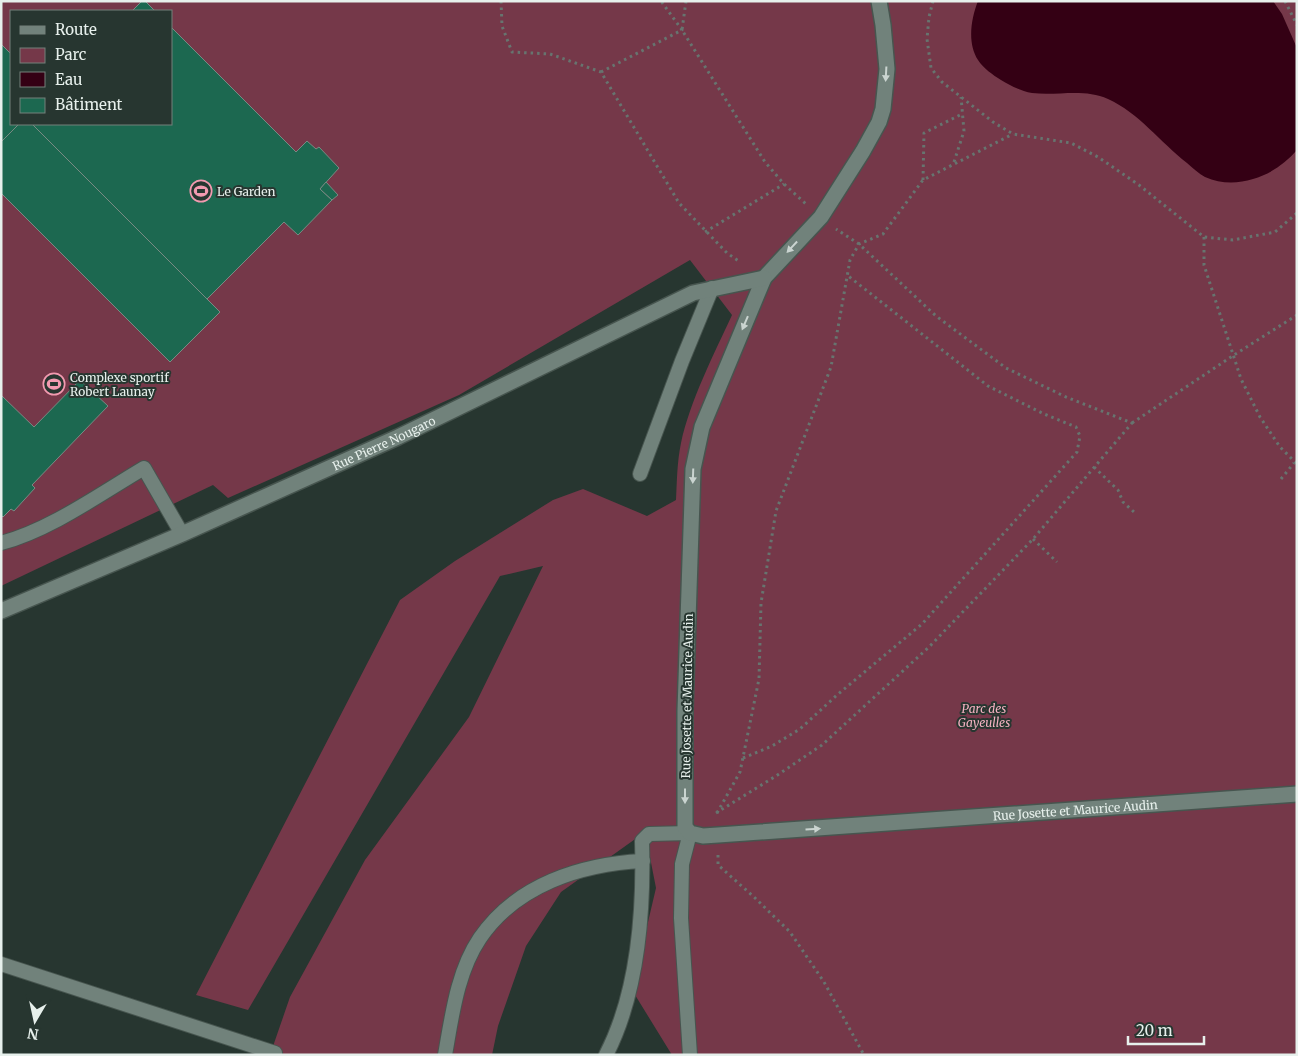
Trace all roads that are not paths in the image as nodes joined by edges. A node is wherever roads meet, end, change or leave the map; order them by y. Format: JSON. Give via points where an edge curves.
{"nodes":[{"id":1,"x":879,"y":1,"type":"edge"},
{"id":2,"x":764,"y":278,"type":"junction"},
{"id":3,"x":712,"y":288,"type":"junction"},
{"id":4,"x":640,"y":474,"type":"dead end"},
{"id":5,"x":182,"y":534,"type":"junction"},
{"id":6,"x":1,"y":543,"type":"edge"},
{"id":7,"x":1,"y":611,"type":"edge"},
{"id":8,"x":1297,"y":794,"type":"edge"},
{"id":9,"x":690,"y":833,"type":"junction"},
{"id":10,"x":643,"y":861,"type":"junction"},
{"id":11,"x":1,"y":964,"type":"edge"},
{"id":12,"x":275,"y":1053,"type":"dead end"},
{"id":13,"x":445,"y":1055,"type":"edge"},
{"id":14,"x":606,"y":1055,"type":"edge"},
{"id":15,"x":690,"y":1055,"type":"edge"}],
"edges":[{"from":1,"to":2,"type":"street","name":"Rue Josette et Maurice Audin","one_way":true,"via":[[887,69],[879,122],[821,217]]},
{"from":2,"to":3,"type":"street","name":"Rue Pierre Nougaro"},
{"from":2,"to":9,"type":"street","name":"Rue Josette et Maurice Audin","one_way":true,"via":[[702,428],[693,468],[685,711],[685,827]]},
{"from":3,"to":4,"type":"lane"},
{"from":3,"to":5,"type":"street","name":"Rue Pierre Nougaro","via":[[693,293],[398,437]]},
{"from":5,"to":6,"type":"lane","via":[[144,468],[41,529]]},
{"from":5,"to":7,"type":"street","name":"Rue Pierre Nougaro"},
{"from":9,"to":8,"type":"street","name":"Rue Josette et Maurice Audin","one_way":true,"via":[[703,836]]},
{"from":9,"to":10,"type":"lane","via":[[649,834],[642,840]]},
{"from":9,"to":15,"type":"lane","via":[[682,864],[681,918]]},
{"from":10,"to":13,"type":"lane","via":[[614,863],[544,884],[517,899],[499,915],[479,939],[467,964]]},
{"from":10,"to":14,"type":"lane","via":[[641,924],[624,1011]]},
{"from":11,"to":12,"type":"lane"}]}
